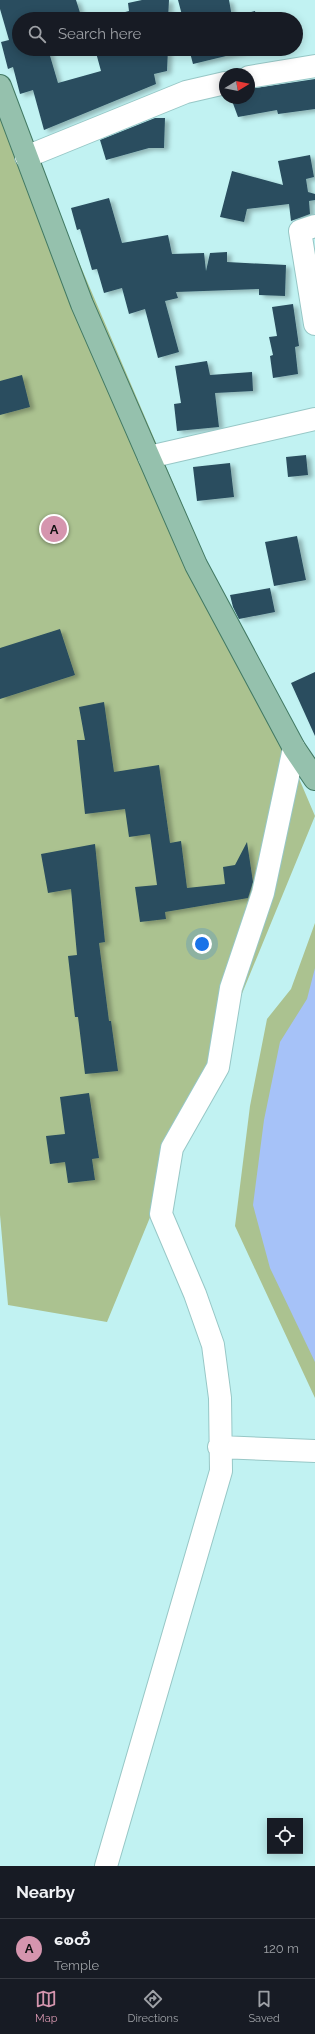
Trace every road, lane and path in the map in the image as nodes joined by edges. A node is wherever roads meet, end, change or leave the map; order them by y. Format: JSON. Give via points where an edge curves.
{"nodes":[{"id":1,"x":315,"y":66,"type":"edge"},
{"id":2,"x":255,"y":76,"type":"edge"},
{"id":3,"x":219,"y":84,"type":"edge"},
{"id":4,"x":0,"y":86,"type":"edge"},
{"id":5,"x":26,"y":157,"type":"junction"},
{"id":6,"x":315,"y":226,"type":"edge"},
{"id":7,"x":315,"y":324,"type":"edge"},
{"id":8,"x":315,"y":419,"type":"edge"},
{"id":9,"x":149,"y":457,"type":"junction"},
{"id":10,"x":294,"y":748,"type":"junction"},
{"id":11,"x":315,"y":779,"type":"edge"},
{"id":12,"x":219,"y":1447,"type":"junction"},
{"id":13,"x":315,"y":1451,"type":"edge"},
{"id":14,"x":106,"y":1866,"type":"edge"}],
"edges":[{"from":1,"to":2,"type":"street"},
{"from":3,"to":5,"type":"street","via":[[186,92]]},
{"from":4,"to":5,"type":"main road"},
{"from":5,"to":9,"type":"main road","via":[[82,304]]},
{"from":6,"to":7,"type":"street","via":[[300,230]]},
{"from":8,"to":9,"type":"street"},
{"from":9,"to":10,"type":"main road","via":[[196,565]]},
{"from":10,"to":11,"type":"main road"},
{"from":10,"to":12,"type":"street","via":[[263,893],[231,988],[218,1067],[172,1148],[162,1214],[195,1294],[212,1345],[220,1398]]},
{"from":12,"to":13,"type":"street"},
{"from":12,"to":14,"type":"street","via":[[221,1471]]}]}
